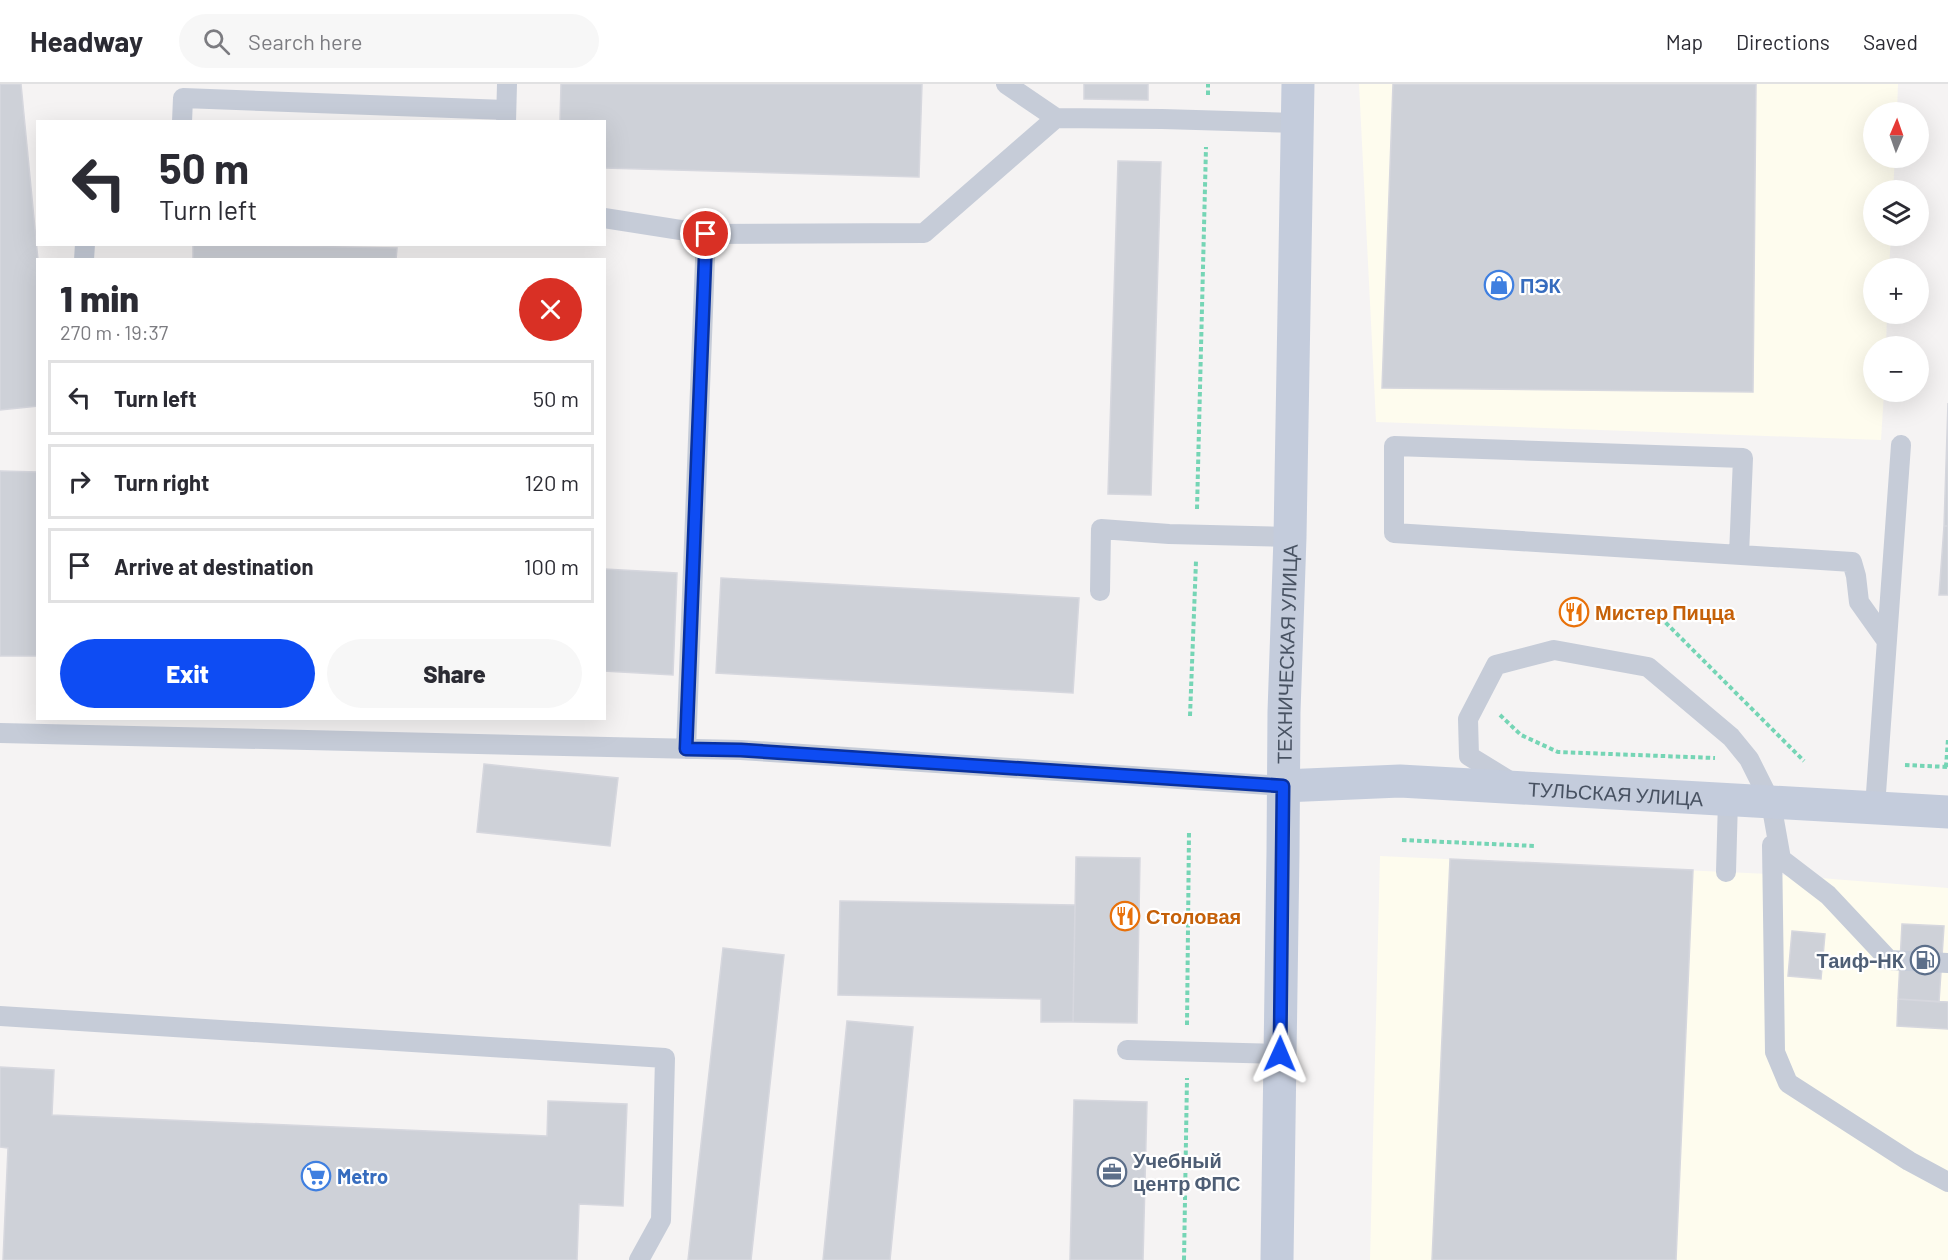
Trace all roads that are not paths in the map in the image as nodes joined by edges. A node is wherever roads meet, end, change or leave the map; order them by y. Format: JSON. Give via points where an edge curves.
{"nodes":[{"id":1,"x":507,"y":84,"type":"edge"},
{"id":2,"x":1006,"y":84,"type":"edge"},
{"id":3,"x":1298,"y":84,"type":"edge"},
{"id":4,"x":506,"y":116,"type":"edge"},
{"id":5,"x":1056,"y":118,"type":"junction"},
{"id":6,"x":182,"y":120,"type":"edge"},
{"id":7,"x":1298,"y":123,"type":"junction"},
{"id":8,"x":606,"y":218,"type":"edge"},
{"id":9,"x":706,"y":234,"type":"junction"},
{"id":10,"x":1900,"y":445,"type":"dead end"},
{"id":11,"x":1290,"y":537,"type":"junction"},
{"id":12,"x":1739,"y":555,"type":"junction"},
{"id":13,"x":1100,"y":591,"type":"dead end"},
{"id":14,"x":1886,"y":639,"type":"junction"},
{"id":15,"x":0,"y":733,"type":"edge"},
{"id":16,"x":686,"y":749,"type":"junction"},
{"id":17,"x":1283,"y":786,"type":"junction"},
{"id":18,"x":1518,"y":786,"type":"junction"},
{"id":19,"x":1728,"y":800,"type":"junction"},
{"id":20,"x":1771,"y":803,"type":"junction"},
{"id":21,"x":1875,"y":807,"type":"junction"},
{"id":22,"x":1948,"y":812,"type":"edge"},
{"id":23,"x":1726,"y":872,"type":"dead end"},
{"id":24,"x":1948,"y":963,"type":"edge"},
{"id":25,"x":0,"y":1016,"type":"edge"},
{"id":26,"x":1127,"y":1050,"type":"dead end"},
{"id":27,"x":1280,"y":1054,"type":"junction"},
{"id":28,"x":1948,"y":1182,"type":"edge"},
{"id":29,"x":639,"y":1260,"type":"edge"},
{"id":30,"x":1277,"y":1260,"type":"edge"}],
"edges":[{"from":1,"to":4,"type":"lane"},
{"from":2,"to":5,"type":"lane"},
{"from":3,"to":7,"type":"main road","name":"ТЕХНИЧЕСКАЯ УЛИЦА"},
{"from":4,"to":6,"type":"lane","via":[[183,98]]},
{"from":5,"to":7,"type":"lane"},
{"from":5,"to":9,"type":"lane","via":[[924,233]]},
{"from":7,"to":11,"type":"main road","name":"ТЕХНИЧЕСКАЯ УЛИЦА"},
{"from":8,"to":9,"type":"lane"},
{"from":9,"to":16,"type":"lane"},
{"from":10,"to":14,"type":"lane"},
{"from":11,"to":13,"type":"lane","via":[[1101,529]]},
{"from":11,"to":17,"type":"main road","name":"ТЕХНИЧЕСКАЯ УЛИЦА"},
{"from":12,"to":12,"type":"lane","via":[[1743,458],[1394,446],[1394,533]]},
{"from":12,"to":14,"type":"lane","via":[[1852,562],[1859,602]]},
{"from":14,"to":21,"type":"lane"},
{"from":15,"to":16,"type":"lane"},
{"from":16,"to":17,"type":"lane"},
{"from":17,"to":18,"type":"main road","name":"ТУЛЬСКАЯ УЛИЦА","via":[[1400,781]]},
{"from":17,"to":27,"type":"main road","name":"ТЕХНИЧЕСКАЯ УЛИЦА"},
{"from":18,"to":19,"type":"main road","name":"ТУЛЬСКАЯ УЛИЦА"},
{"from":18,"to":20,"type":"lane","via":[[1469,756],[1468,719],[1496,665],[1554,650],[1647,667],[1731,737],[1749,759]]},
{"from":19,"to":20,"type":"main road","name":"ТУЛЬСКАЯ УЛИЦА"},
{"from":19,"to":23,"type":"lane"},
{"from":20,"to":21,"type":"main road","name":"ТУЛЬСКАЯ УЛИЦА"},
{"from":20,"to":24,"type":"lane","via":[[1780,859],[1828,896],[1889,960]]},
{"from":20,"to":28,"type":"lane","via":[[1775,1052],[1788,1083]]},
{"from":21,"to":22,"type":"main road","name":"ТУЛЬСКАЯ УЛИЦА"},
{"from":25,"to":29,"type":"lane","via":[[665,1058],[661,1220]]},
{"from":26,"to":27,"type":"lane"},
{"from":27,"to":30,"type":"main road","name":"ТЕХНИЧЕСКАЯ УЛИЦА"}]}
